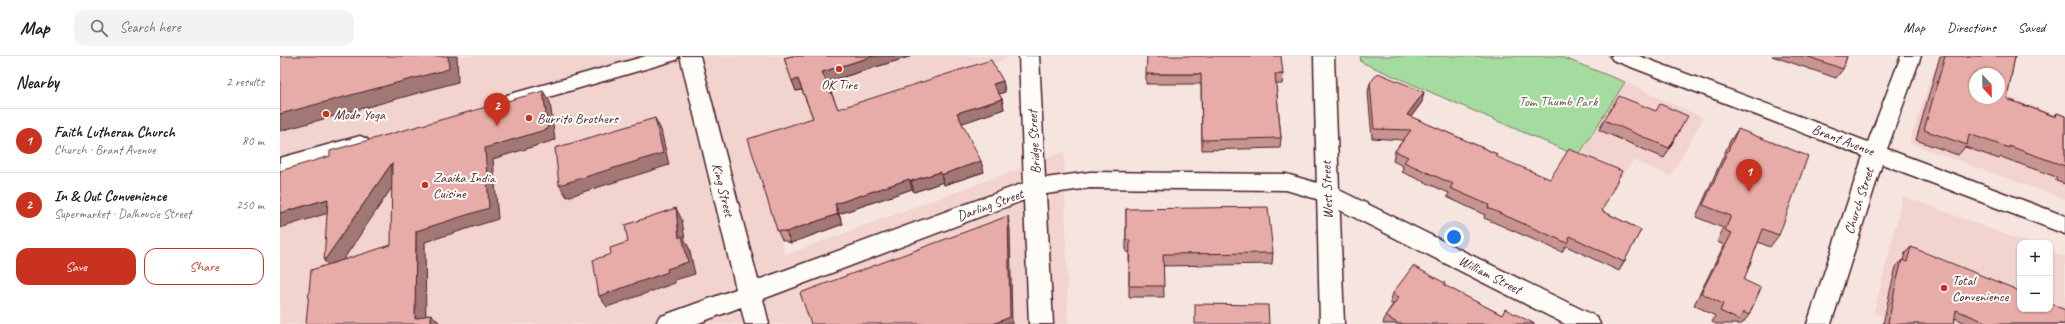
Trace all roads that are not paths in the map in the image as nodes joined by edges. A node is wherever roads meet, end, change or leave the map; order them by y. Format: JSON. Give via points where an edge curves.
{"nodes":[{"id":1,"x":669,"y":56,"type":"edge"},
{"id":2,"x":690,"y":56,"type":"edge"},
{"id":3,"x":1029,"y":56,"type":"edge"},
{"id":4,"x":1324,"y":56,"type":"edge"},
{"id":5,"x":1620,"y":56,"type":"edge"},
{"id":6,"x":1911,"y":56,"type":"edge"},
{"id":7,"x":492,"y":106,"type":"edge"},
{"id":8,"x":379,"y":138,"type":"edge"},
{"id":9,"x":1875,"y":152,"type":"junction"},
{"id":10,"x":280,"y":166,"type":"edge"},
{"id":11,"x":1036,"y":187,"type":"junction"},
{"id":12,"x":1328,"y":194,"type":"junction"},
{"id":13,"x":2065,"y":225,"type":"edge"},
{"id":14,"x":749,"y":294,"type":"junction"},
{"id":15,"x":668,"y":324,"type":"edge"},
{"id":16,"x":758,"y":324,"type":"edge"},
{"id":17,"x":1041,"y":324,"type":"edge"},
{"id":18,"x":1332,"y":324,"type":"edge"},
{"id":19,"x":1588,"y":324,"type":"edge"},
{"id":20,"x":1819,"y":324,"type":"edge"}],
"edges":[{"from":1,"to":7,"type":"street"},
{"from":2,"to":14,"type":"street","name":"King Street"},
{"from":3,"to":11,"type":"street","name":"Bridge Street"},
{"from":4,"to":12,"type":"street","name":"West Street"},
{"from":5,"to":9,"type":"street","name":"Brant Avenue"},
{"from":6,"to":9,"type":"street","name":"Church Street"},
{"from":8,"to":10,"type":"street"},
{"from":9,"to":13,"type":"street","name":"Brant Avenue"},
{"from":9,"to":20,"type":"street","name":"Church Street"},
{"from":11,"to":12,"type":"street","name":"Darling Street","via":[[1090,180],[1286,182]]},
{"from":11,"to":14,"type":"street","name":"Darling Street"},
{"from":11,"to":17,"type":"street","name":"Bridge Street"},
{"from":12,"to":18,"type":"street","name":"West Street"},
{"from":12,"to":19,"type":"street","name":"William Street"},
{"from":14,"to":15,"type":"street","name":"Darling Street"},
{"from":14,"to":16,"type":"street","name":"King Street"}]}
